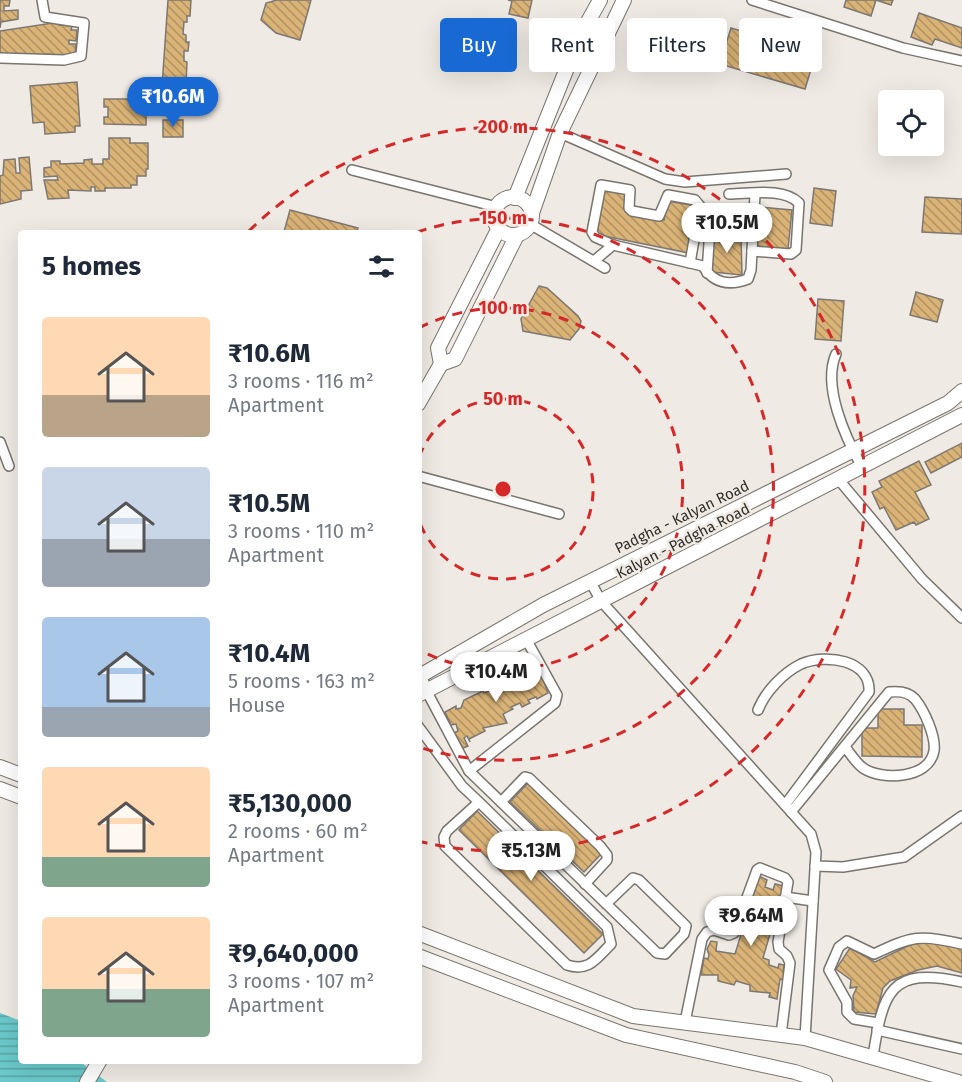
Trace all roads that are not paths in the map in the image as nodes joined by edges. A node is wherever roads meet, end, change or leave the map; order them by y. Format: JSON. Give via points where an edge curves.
{"nodes":[{"id":1,"x":42,"y":0,"type":"edge"},
{"id":2,"x":600,"y":0,"type":"edge"},
{"id":3,"x":624,"y":0,"type":"edge"},
{"id":4,"x":752,"y":0,"type":"edge"},
{"id":5,"x":590,"y":18,"type":"edge"},
{"id":6,"x":615,"y":19,"type":"edge"},
{"id":7,"x":0,"y":58,"type":"edge"},
{"id":8,"x":962,"y":61,"type":"edge"},
{"id":9,"x":565,"y":72,"type":"edge"},
{"id":10,"x":589,"y":72,"type":"edge"},
{"id":11,"x":560,"y":133,"type":"junction"},
{"id":12,"x":352,"y":170,"type":"dead end"},
{"id":13,"x":786,"y":174,"type":"dead end"},
{"id":14,"x":729,"y":194,"type":"dead end"},
{"id":15,"x":755,"y":194,"type":"junction"},
{"id":16,"x":515,"y":198,"type":"junction"},
{"id":17,"x":497,"y":207,"type":"junction"},
{"id":18,"x":531,"y":218,"type":"junction"},
{"id":19,"x":753,"y":226,"type":"junction"},
{"id":20,"x":499,"y":228,"type":"junction"},
{"id":21,"x":517,"y":235,"type":"junction"},
{"id":22,"x":613,"y":245,"type":"junction"},
{"id":23,"x":752,"y":251,"type":"junction"},
{"id":24,"x":594,"y":261,"type":"junction"},
{"id":25,"x":690,"y":263,"type":"junction"},
{"id":26,"x":605,"y":268,"type":"dead end"},
{"id":27,"x":707,"y":273,"type":"junction"},
{"id":28,"x":449,"y":327,"type":"junction"},
{"id":29,"x":468,"y":335,"type":"junction"},
{"id":30,"x":836,"y":354,"type":"dead end"},
{"id":31,"x":441,"y":364,"type":"junction"},
{"id":32,"x":962,"y":391,"type":"edge"},
{"id":33,"x":422,"y":397,"type":"edge"},
{"id":34,"x":948,"y":403,"type":"junction"},
{"id":35,"x":961,"y":415,"type":"edge"},
{"id":36,"x":0,"y":442,"type":"edge"},
{"id":37,"x":854,"y":452,"type":"junction"},
{"id":38,"x":9,"y":466,"type":"dead end"},
{"id":39,"x":862,"y":467,"type":"junction"},
{"id":40,"x":422,"y":477,"type":"edge"},
{"id":41,"x":839,"y":480,"type":"junction"},
{"id":42,"x":559,"y":513,"type":"dead end"},
{"id":43,"x":590,"y":581,"type":"junction"},
{"id":44,"x":601,"y":601,"type":"junction"},
{"id":45,"x":543,"y":605,"type":"junction"},
{"id":46,"x":962,"y":618,"type":"edge"},
{"id":47,"x":553,"y":626,"type":"junction"},
{"id":48,"x":526,"y":639,"type":"junction"},
{"id":49,"x":422,"y":675,"type":"edge"},
{"id":50,"x":422,"y":693,"type":"edge"},
{"id":51,"x":758,"y":710,"type":"dead end"},
{"id":52,"x":422,"y":731,"type":"edge"},
{"id":53,"x":845,"y":747,"type":"junction"},
{"id":54,"x":0,"y":767,"type":"edge"},
{"id":55,"x":469,"y":771,"type":"junction"},
{"id":56,"x":18,"y":774,"type":"edge"},
{"id":57,"x":0,"y":789,"type":"edge"},
{"id":58,"x":18,"y":796,"type":"edge"},
{"id":59,"x":479,"y":802,"type":"junction"},
{"id":60,"x":501,"y":802,"type":"junction"},
{"id":61,"x":788,"y":808,"type":"junction"},
{"id":62,"x":962,"y":816,"type":"edge"},
{"id":63,"x":815,"y":866,"type":"junction"},
{"id":64,"x":585,"y":884,"type":"junction"},
{"id":65,"x":786,"y":897,"type":"junction"},
{"id":66,"x":813,"y":902,"type":"junction"},
{"id":67,"x":606,"y":904,"type":"junction"},
{"id":68,"x":422,"y":935,"type":"edge"},
{"id":69,"x":962,"y":944,"type":"edge"},
{"id":70,"x":422,"y":958,"type":"edge"},
{"id":71,"x":962,"y":982,"type":"edge"},
{"id":72,"x":685,"y":1022,"type":"junction"},
{"id":73,"x":878,"y":1027,"type":"junction"},
{"id":74,"x":781,"y":1035,"type":"junction"},
{"id":75,"x":805,"y":1038,"type":"junction"},
{"id":76,"x":962,"y":1048,"type":"edge"},
{"id":77,"x":873,"y":1056,"type":"junction"},
{"id":78,"x":98,"y":1064,"type":"edge"},
{"id":79,"x":962,"y":1076,"type":"edge"},
{"id":80,"x":87,"y":1082,"type":"edge"},
{"id":81,"x":825,"y":1082,"type":"edge"},
{"id":82,"x":959,"y":1082,"type":"edge"}],
"edges":[{"from":1,"to":7,"type":"street","via":[[45,17],[84,23],[81,56],[64,60]]},
{"from":2,"to":5,"type":"street"},
{"from":3,"to":6,"type":"street"},
{"from":4,"to":8,"type":"street","via":[[903,48]]},
{"from":9,"to":16,"type":"street"},
{"from":10,"to":11,"type":"street"},
{"from":11,"to":13,"type":"street","via":[[664,179],[685,182]]},
{"from":11,"to":18,"type":"street"},
{"from":12,"to":17,"type":"street"},
{"from":14,"to":15,"type":"street"},
{"from":15,"to":19,"type":"street"},
{"from":15,"to":23,"type":"street","via":[[794,198],[799,203],[796,250],[791,254]]},
{"from":16,"to":17,"type":"street","via":[[504,200]]},
{"from":16,"to":18,"type":"street","via":[[526,202]]},
{"from":17,"to":20,"type":"street","via":[[495,220]]},
{"from":18,"to":21,"type":"street"},
{"from":18,"to":24,"type":"street"},
{"from":19,"to":23,"type":"street"},
{"from":19,"to":27,"type":"street","via":[[716,224],[710,228]]},
{"from":20,"to":21,"type":"street"},
{"from":20,"to":28,"type":"street"},
{"from":21,"to":29,"type":"street"},
{"from":22,"to":24,"type":"street"},
{"from":22,"to":25,"type":"street"},
{"from":22,"to":25,"type":"street","via":[[592,232],[601,185],[630,190],[632,211],[659,216],[668,195],[695,200],[700,206]]},
{"from":23,"to":27,"type":"street","via":[[748,279],[722,283]]},
{"from":24,"to":26,"type":"street"},
{"from":25,"to":27,"type":"street","via":[[703,266]]},
{"from":28,"to":29,"type":"street"},
{"from":28,"to":31,"type":"street","via":[[438,348]]},
{"from":29,"to":31,"type":"street","via":[[455,359]]},
{"from":30,"to":37,"type":"street","via":[[831,367],[831,389]]},
{"from":31,"to":33,"type":"street"},
{"from":32,"to":34,"type":"street","name":"Padgha - Kalyan Road"},
{"from":34,"to":35,"type":"street"},
{"from":34,"to":37,"type":"street","name":"Padgha - Kalyan Road"},
{"from":35,"to":39,"type":"street","name":"Kalyan - Padgha Road"},
{"from":36,"to":38,"type":"street"},
{"from":37,"to":39,"type":"street"},
{"from":37,"to":43,"type":"street","name":"Padgha - Kalyan Road"},
{"from":39,"to":41,"type":"street","name":"Kalyan - Padgha Road"},
{"from":40,"to":42,"type":"street"},
{"from":41,"to":44,"type":"street","name":"Kalyan - Padgha Road"},
{"from":41,"to":46,"type":"street","via":[[922,579]]},
{"from":43,"to":44,"type":"street"},
{"from":43,"to":45,"type":"street","name":"Padgha - Kalyan Road"},
{"from":44,"to":47,"type":"street","name":"Kalyan - Padgha Road"},
{"from":44,"to":61,"type":"street"},
{"from":45,"to":47,"type":"street"},
{"from":45,"to":49,"type":"street","name":"Padgha - Kalyan Road"},
{"from":47,"to":48,"type":"street","name":"Kalyan - Padgha Road"},
{"from":48,"to":50,"type":"street","name":"Kalyan - Padgha Road"},
{"from":48,"to":55,"type":"street","via":[[557,695],[555,703]]},
{"from":50,"to":55,"type":"street"},
{"from":51,"to":61,"type":"street","via":[[765,694],[800,665],[815,659],[841,660],[861,669],[868,678],[869,693]]},
{"from":52,"to":59,"type":"street","via":[[462,786]]},
{"from":53,"to":53,"type":"street","via":[[889,692],[898,691],[914,698],[930,726],[934,750],[929,763],[913,773],[881,776],[863,768]]},
{"from":53,"to":61,"type":"street"},
{"from":54,"to":56,"type":"street"},
{"from":55,"to":60,"type":"street"},
{"from":57,"to":58,"type":"street"},
{"from":59,"to":59,"type":"street","via":[[447,831],[445,846],[567,965],[589,967],[611,944],[607,927]]},
{"from":60,"to":64,"type":"street"},
{"from":60,"to":64,"type":"street","via":[[525,777],[529,778],[600,846],[607,860]]},
{"from":61,"to":63,"type":"street","via":[[811,834]]},
{"from":62,"to":63,"type":"street","via":[[904,857],[843,867]]},
{"from":63,"to":66,"type":"street"},
{"from":64,"to":67,"type":"street"},
{"from":65,"to":66,"type":"street"},
{"from":65,"to":72,"type":"street","via":[[785,878],[757,870],[734,933],[714,930],[702,939]]},
{"from":65,"to":74,"type":"street","via":[[778,942],[790,963]]},
{"from":66,"to":75,"type":"street"},
{"from":67,"to":67,"type":"street","via":[[657,953],[665,954],[684,934],[686,926],[639,880],[633,878]]},
{"from":68,"to":72,"type":"street","via":[[633,1016]]},
{"from":69,"to":73,"type":"street","via":[[908,937],[874,954],[847,941],[839,947],[829,970],[847,1002],[847,1012],[854,1019]]},
{"from":70,"to":81,"type":"street","via":[[626,1035]]},
{"from":71,"to":73,"type":"street","via":[[923,976],[902,981],[889,994]]},
{"from":72,"to":74,"type":"street"},
{"from":73,"to":76,"type":"street"},
{"from":73,"to":77,"type":"street"},
{"from":74,"to":75,"type":"street"},
{"from":75,"to":77,"type":"street"},
{"from":77,"to":82,"type":"street"},
{"from":78,"to":80,"type":"street"},
{"from":79,"to":82,"type":"street"}]}
